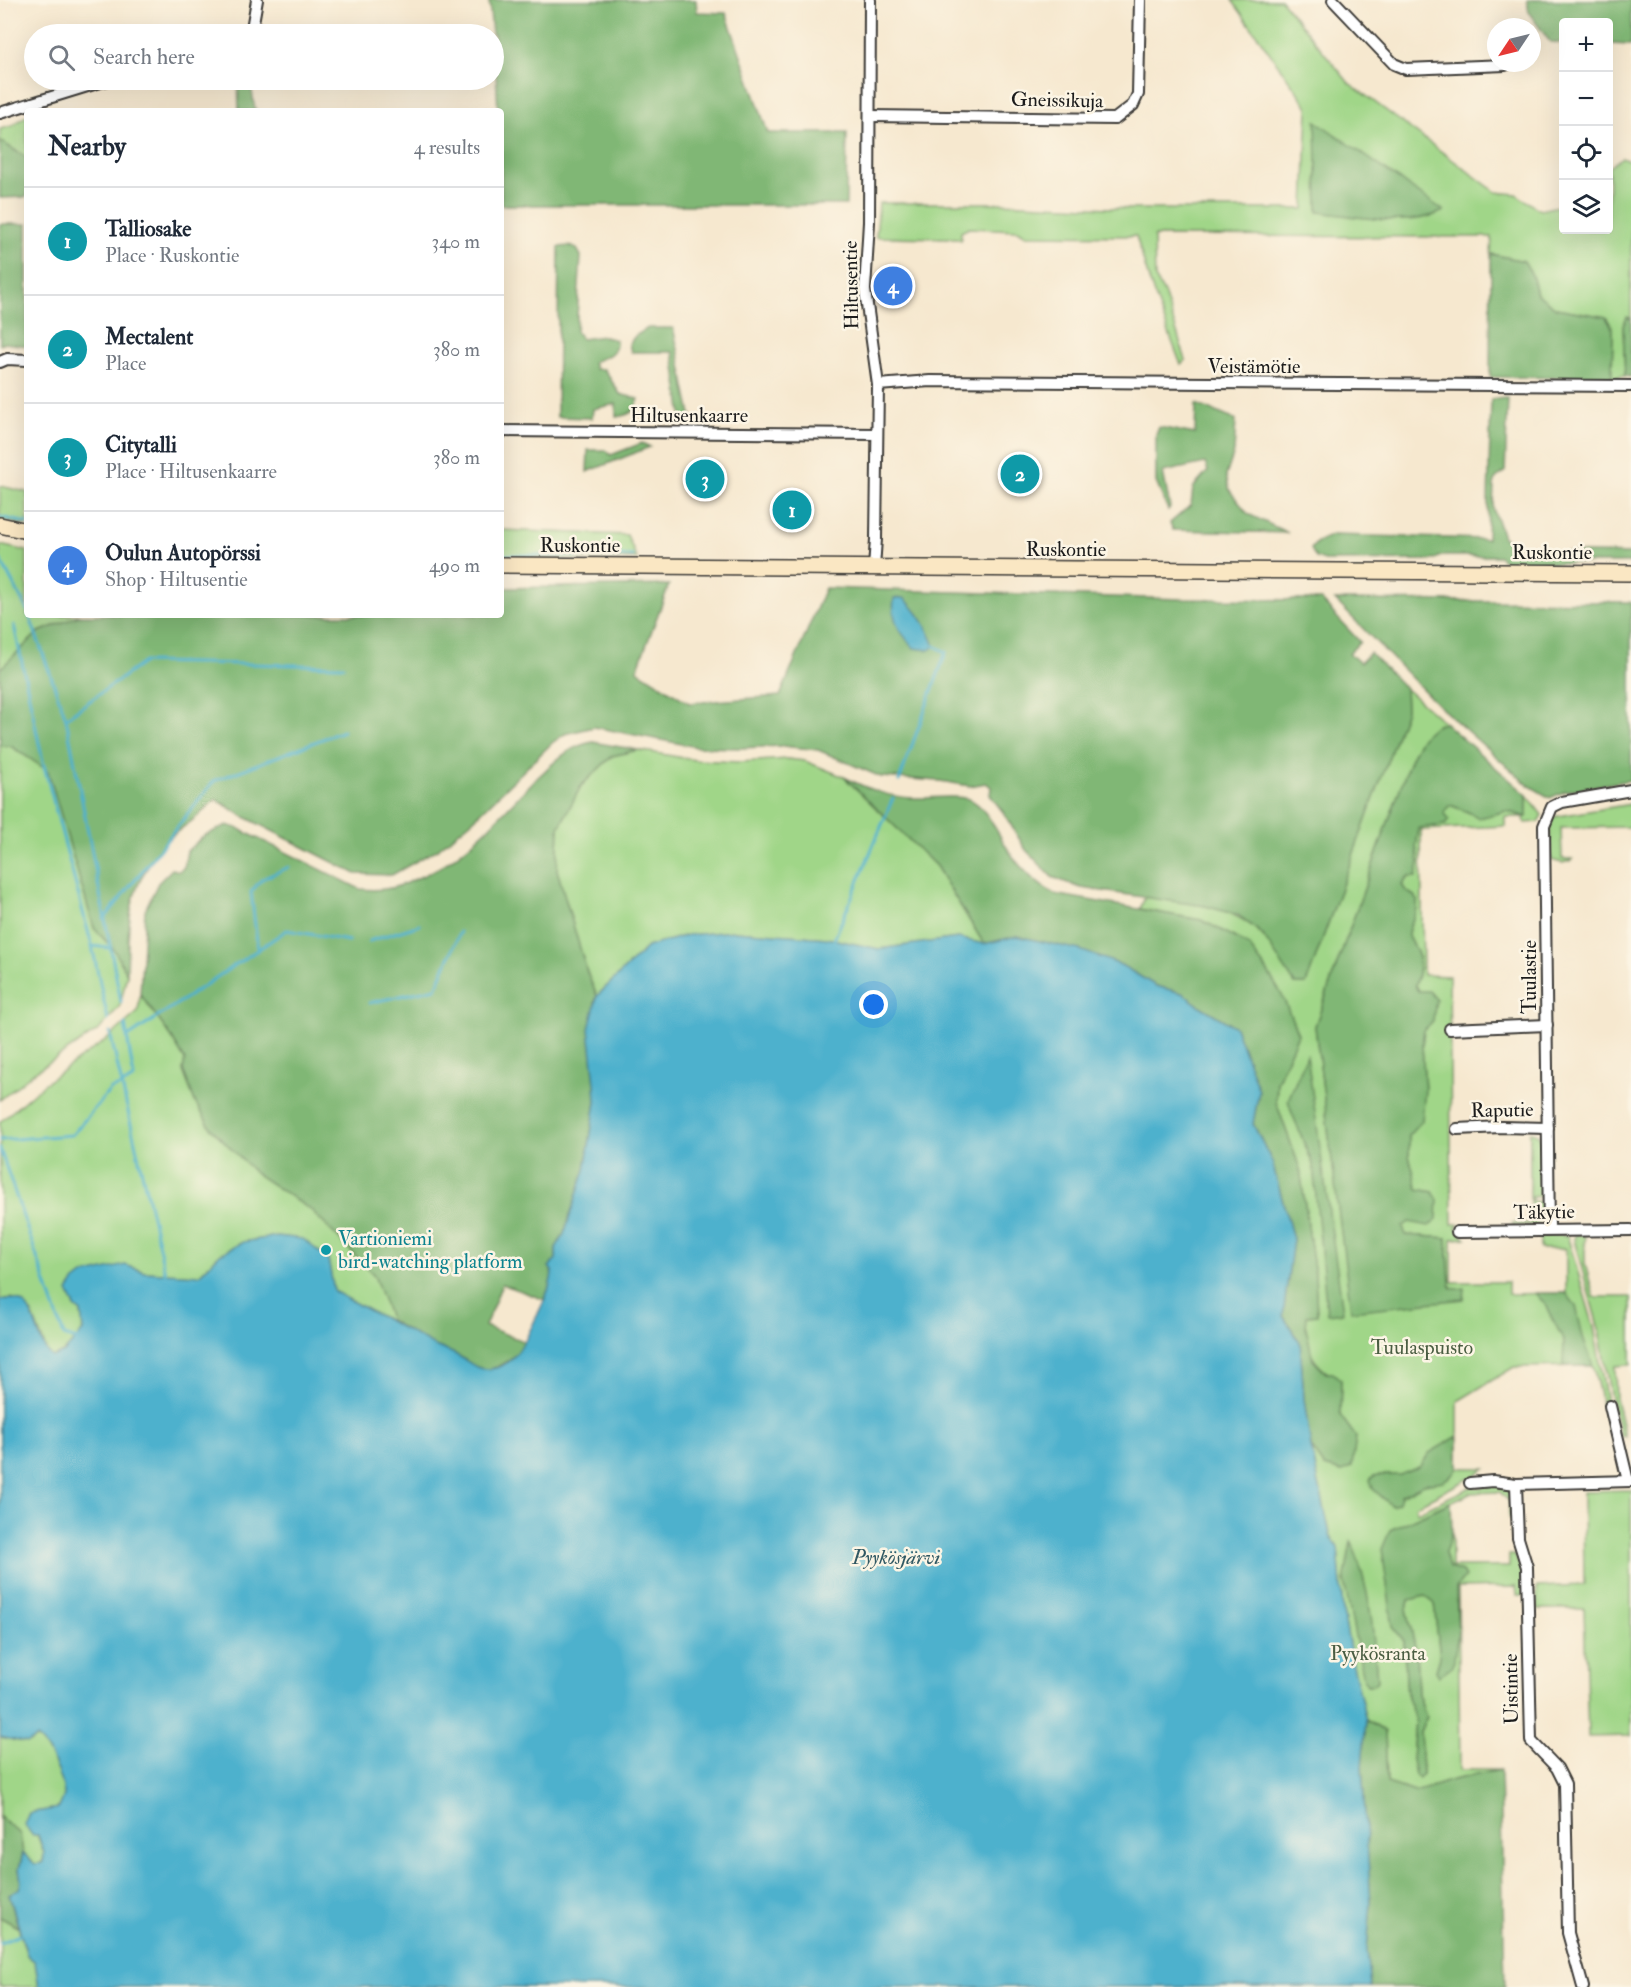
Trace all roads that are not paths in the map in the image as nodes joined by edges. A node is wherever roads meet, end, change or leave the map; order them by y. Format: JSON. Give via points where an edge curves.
{"nodes":[{"id":1,"x":257,"y":0,"type":"edge"},
{"id":2,"x":870,"y":0,"type":"edge"},
{"id":3,"x":1140,"y":0,"type":"edge"},
{"id":4,"x":1333,"y":0,"type":"edge"},
{"id":5,"x":253,"y":24,"type":"edge"},
{"id":6,"x":1487,"y":66,"type":"edge"},
{"id":7,"x":76,"y":90,"type":"edge"},
{"id":8,"x":0,"y":114,"type":"edge"},
{"id":9,"x":870,"y":116,"type":"junction"},
{"id":10,"x":24,"y":360,"type":"edge"},
{"id":11,"x":0,"y":362,"type":"edge"},
{"id":12,"x":878,"y":385,"type":"junction"},
{"id":13,"x":1631,"y":386,"type":"edge"},
{"id":14,"x":504,"y":431,"type":"edge"},
{"id":15,"x":877,"y":434,"type":"junction"},
{"id":16,"x":0,"y":525,"type":"edge"},
{"id":17,"x":24,"y":530,"type":"edge"},
{"id":18,"x":504,"y":565,"type":"edge"},
{"id":19,"x":874,"y":568,"type":"junction"},
{"id":20,"x":1631,"y":573,"type":"edge"},
{"id":21,"x":1631,"y":790,"type":"edge"},
{"id":22,"x":1547,"y":1025,"type":"junction"},
{"id":23,"x":1450,"y":1029,"type":"dead end"},
{"id":24,"x":1548,"y":1128,"type":"junction"},
{"id":25,"x":1457,"y":1129,"type":"dead end"},
{"id":26,"x":1549,"y":1230,"type":"junction"},
{"id":27,"x":1631,"y":1230,"type":"edge"},
{"id":28,"x":1456,"y":1232,"type":"dead end"},
{"id":29,"x":1610,"y":1407,"type":"dead end"},
{"id":30,"x":1629,"y":1481,"type":"edge"},
{"id":31,"x":1470,"y":1483,"type":"dead end"},
{"id":32,"x":1516,"y":1484,"type":"junction"},
{"id":33,"x":1583,"y":1987,"type":"edge"}],
"edges":[{"from":1,"to":5,"type":"street"},
{"from":2,"to":9,"type":"street","name":"Hiltusentie"},
{"from":3,"to":9,"type":"street","name":"Gneissikuja","via":[[1138,94],[1133,105],[1115,119]]},
{"from":4,"to":6,"type":"street","via":[[1394,64],[1406,69]]},
{"from":7,"to":8,"type":"street"},
{"from":9,"to":12,"type":"street","name":"Hiltusentie","via":[[865,290]]},
{"from":10,"to":11,"type":"street"},
{"from":12,"to":13,"type":"street","name":"Veistämötie","via":[[930,381]]},
{"from":12,"to":15,"type":"street","name":"Hiltusentie"},
{"from":14,"to":15,"type":"street","name":"Hiltusenkaarre"},
{"from":15,"to":19,"type":"street","name":"Hiltusentie"},
{"from":16,"to":17,"type":"main road"},
{"from":18,"to":19,"type":"main road","name":"Ruskontie"},
{"from":19,"to":20,"type":"main road","name":"Ruskontie"},
{"from":21,"to":22,"type":"street","name":"Tuulastie","via":[[1562,802],[1549,813],[1544,831]]},
{"from":22,"to":23,"type":"street"},
{"from":22,"to":24,"type":"street","name":"Tuulastie"},
{"from":24,"to":25,"type":"street","name":"Raputie"},
{"from":24,"to":26,"type":"street","name":"Tuulastie"},
{"from":26,"to":27,"type":"street","name":"Täkytie"},
{"from":26,"to":28,"type":"street","name":"Täkytie"},
{"from":29,"to":30,"type":"street"},
{"from":30,"to":32,"type":"street"},
{"from":31,"to":32,"type":"street"},
{"from":32,"to":33,"type":"street","name":"Uistintie","via":[[1518,1538],[1527,1566],[1530,1741],[1557,1768],[1565,1784],[1568,1933]]}]}
